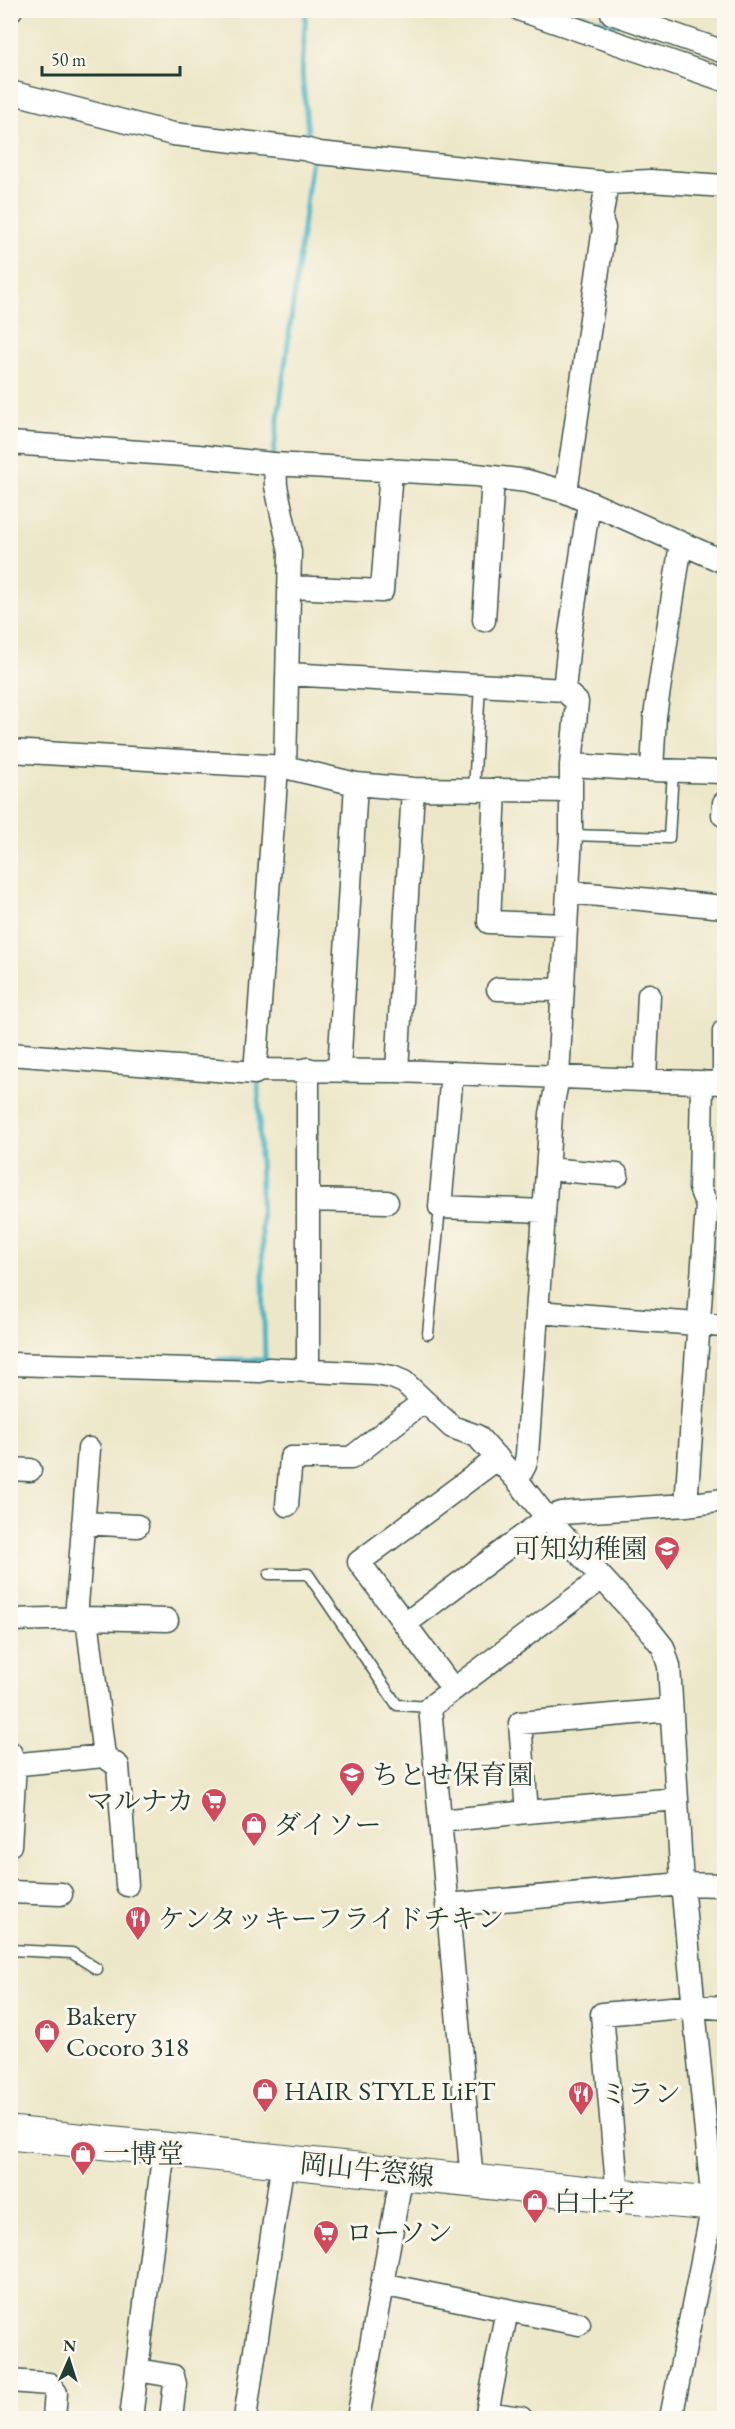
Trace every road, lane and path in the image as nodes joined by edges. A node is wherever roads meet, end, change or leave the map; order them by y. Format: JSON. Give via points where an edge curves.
{"nodes":[{"id":1,"x":521,"y":10,"type":"edge"},
{"id":2,"x":662,"y":20,"type":"edge"},
{"id":3,"x":609,"y":23,"type":"edge"},
{"id":4,"x":724,"y":52,"type":"edge"},
{"id":5,"x":724,"y":80,"type":"edge"},
{"id":6,"x":10,"y":92,"type":"edge"},
{"id":7,"x":607,"y":183,"type":"junction"},
{"id":8,"x":724,"y":186,"type":"edge"},
{"id":9,"x":10,"y":443,"type":"edge"},
{"id":10,"x":273,"y":464,"type":"junction"},
{"id":11,"x":391,"y":470,"type":"junction"},
{"id":12,"x":493,"y":477,"type":"junction"},
{"id":13,"x":566,"y":492,"type":"junction"},
{"id":14,"x":589,"y":503,"type":"junction"},
{"id":15,"x":681,"y":543,"type":"junction"},
{"id":16,"x":724,"y":562,"type":"edge"},
{"id":17,"x":289,"y":586,"type":"junction"},
{"id":18,"x":484,"y":620,"type":"dead end"},
{"id":19,"x":288,"y":674,"type":"junction"},
{"id":20,"x":480,"y":685,"type":"junction"},
{"id":21,"x":564,"y":690,"type":"junction"},
{"id":22,"x":10,"y":751,"type":"edge"},
{"id":23,"x":571,"y":765,"type":"junction"},
{"id":24,"x":281,"y":767,"type":"junction"},
{"id":25,"x":663,"y":770,"type":"junction"},
{"id":26,"x":724,"y":772,"type":"edge"},
{"id":27,"x":356,"y":784,"type":"junction"},
{"id":28,"x":413,"y":789,"type":"junction"},
{"id":29,"x":484,"y":790,"type":"junction"},
{"id":30,"x":570,"y":791,"type":"junction"},
{"id":31,"x":571,"y":835,"type":"junction"},
{"id":32,"x":568,"y":892,"type":"junction"},
{"id":33,"x":724,"y":907,"type":"edge"},
{"id":34,"x":566,"y":925,"type":"junction"},
{"id":35,"x":498,"y":989,"type":"dead end"},
{"id":36,"x":562,"y":990,"type":"junction"},
{"id":37,"x":649,"y":995,"type":"dead end"},
{"id":38,"x":724,"y":1031,"type":"edge"},
{"id":39,"x":10,"y":1054,"type":"edge"},
{"id":40,"x":308,"y":1069,"type":"junction"},
{"id":41,"x":258,"y":1070,"type":"junction"},
{"id":42,"x":339,"y":1070,"type":"junction"},
{"id":43,"x":397,"y":1071,"type":"junction"},
{"id":44,"x":452,"y":1073,"type":"junction"},
{"id":45,"x":558,"y":1077,"type":"junction"},
{"id":46,"x":645,"y":1080,"type":"junction"},
{"id":47,"x":717,"y":1082,"type":"edge"},
{"id":48,"x":547,"y":1169,"type":"junction"},
{"id":49,"x":617,"y":1175,"type":"dead end"},
{"id":50,"x":308,"y":1200,"type":"junction"},
{"id":51,"x":387,"y":1202,"type":"dead end"},
{"id":52,"x":440,"y":1207,"type":"junction"},
{"id":53,"x":544,"y":1210,"type":"junction"},
{"id":54,"x":537,"y":1312,"type":"junction"},
{"id":55,"x":698,"y":1325,"type":"junction"},
{"id":56,"x":724,"y":1326,"type":"edge"},
{"id":57,"x":428,"y":1334,"type":"dead end"},
{"id":58,"x":10,"y":1364,"type":"edge"},
{"id":59,"x":308,"y":1365,"type":"junction"},
{"id":60,"x":424,"y":1401,"type":"junction"},
{"id":61,"x":89,"y":1449,"type":"dead end"},
{"id":62,"x":498,"y":1458,"type":"junction"},
{"id":63,"x":517,"y":1480,"type":"junction"},
{"id":64,"x":724,"y":1500,"type":"edge"},
{"id":65,"x":287,"y":1505,"type":"dead end"},
{"id":66,"x":686,"y":1505,"type":"junction"},
{"id":67,"x":547,"y":1518,"type":"junction"},
{"id":68,"x":83,"y":1523,"type":"junction"},
{"id":69,"x":137,"y":1526,"type":"dead end"},
{"id":70,"x":269,"y":1574,"type":"dead end"},
{"id":71,"x":602,"y":1578,"type":"junction"},
{"id":72,"x":82,"y":1618,"type":"junction"},
{"id":73,"x":10,"y":1620,"type":"edge"},
{"id":74,"x":167,"y":1620,"type":"dead end"},
{"id":75,"x":405,"y":1624,"type":"junction"},
{"id":76,"x":453,"y":1689,"type":"junction"},
{"id":77,"x":430,"y":1707,"type":"junction"},
{"id":78,"x":670,"y":1710,"type":"junction"},
{"id":79,"x":104,"y":1756,"type":"junction"},
{"id":80,"x":12,"y":1760,"type":"edge"},
{"id":81,"x":676,"y":1799,"type":"junction"},
{"id":82,"x":528,"y":1812,"type":"junction"},
{"id":83,"x":440,"y":1821,"type":"junction"},
{"id":84,"x":10,"y":1845,"type":"edge"},
{"id":85,"x":682,"y":1884,"type":"junction"},
{"id":86,"x":127,"y":1885,"type":"dead end"},
{"id":87,"x":724,"y":1885,"type":"edge"},
{"id":88,"x":10,"y":1892,"type":"edge"},
{"id":89,"x":61,"y":1894,"type":"dead end"},
{"id":90,"x":447,"y":1905,"type":"junction"},
{"id":91,"x":10,"y":1950,"type":"edge"},
{"id":92,"x":97,"y":1969,"type":"dead end"},
{"id":93,"x":695,"y":2006,"type":"junction"},
{"id":94,"x":724,"y":2008,"type":"edge"},
{"id":95,"x":10,"y":2133,"type":"edge"},
{"id":96,"x":164,"y":2149,"type":"junction"},
{"id":97,"x":283,"y":2161,"type":"junction"},
{"id":98,"x":402,"y":2173,"type":"junction"},
{"id":99,"x":472,"y":2181,"type":"junction"},
{"id":100,"x":618,"y":2196,"type":"junction"},
{"id":101,"x":719,"y":2205,"type":"edge"},
{"id":102,"x":382,"y":2284,"type":"junction"},
{"id":103,"x":507,"y":2310,"type":"junction"},
{"id":104,"x":579,"y":2324,"type":"dead end"},
{"id":105,"x":137,"y":2370,"type":"junction"},
{"id":106,"x":10,"y":2381,"type":"edge"},
{"id":107,"x":487,"y":2416,"type":"edge"},
{"id":108,"x":54,"y":2418,"type":"edge"},
{"id":109,"x":131,"y":2418,"type":"edge"},
{"id":110,"x":171,"y":2418,"type":"edge"},
{"id":111,"x":245,"y":2418,"type":"edge"},
{"id":112,"x":358,"y":2418,"type":"edge"},
{"id":113,"x":521,"y":2418,"type":"edge"},
{"id":114,"x":671,"y":2418,"type":"edge"}],
"edges":[{"from":1,"to":3,"type":"street"},
{"from":2,"to":3,"type":"street"},
{"from":2,"to":4,"type":"street"},
{"from":3,"to":5,"type":"street"},
{"from":6,"to":7,"type":"street","via":[[173,134]]},
{"from":7,"to":8,"type":"street","via":[[650,180]]},
{"from":7,"to":13,"type":"street"},
{"from":9,"to":10,"type":"street"},
{"from":10,"to":11,"type":"street"},
{"from":10,"to":17,"type":"street","via":[[290,552]]},
{"from":11,"to":12,"type":"street"},
{"from":11,"to":17,"type":"street","via":[[382,591]]},
{"from":12,"to":13,"type":"street"},
{"from":12,"to":18,"type":"street"},
{"from":13,"to":14,"type":"street"},
{"from":14,"to":15,"type":"street"},
{"from":14,"to":21,"type":"street"},
{"from":15,"to":16,"type":"street"},
{"from":15,"to":25,"type":"street","via":[[655,716]]},
{"from":17,"to":19,"type":"street"},
{"from":19,"to":20,"type":"street"},
{"from":19,"to":24,"type":"street"},
{"from":20,"to":21,"type":"street"},
{"from":20,"to":29,"type":"lane"},
{"from":21,"to":23,"type":"street","via":[[577,702]]},
{"from":22,"to":24,"type":"street"},
{"from":23,"to":25,"type":"street"},
{"from":23,"to":30,"type":"street"},
{"from":24,"to":27,"type":"street"},
{"from":24,"to":41,"type":"street"},
{"from":25,"to":26,"type":"street"},
{"from":25,"to":31,"type":"lane","via":[[669,838]]},
{"from":27,"to":28,"type":"street"},
{"from":27,"to":42,"type":"street"},
{"from":28,"to":29,"type":"street"},
{"from":28,"to":43,"type":"street"},
{"from":29,"to":30,"type":"street"},
{"from":29,"to":34,"type":"street","via":[[489,922]]},
{"from":30,"to":31,"type":"street"},
{"from":31,"to":32,"type":"street"},
{"from":32,"to":33,"type":"street"},
{"from":32,"to":34,"type":"street"},
{"from":34,"to":36,"type":"street"},
{"from":35,"to":36,"type":"street"},
{"from":36,"to":45,"type":"street"},
{"from":37,"to":46,"type":"street"},
{"from":38,"to":47,"type":"street"},
{"from":39,"to":41,"type":"street","via":[[255,1073]]},
{"from":40,"to":41,"type":"street"},
{"from":40,"to":42,"type":"street"},
{"from":40,"to":50,"type":"street"},
{"from":42,"to":43,"type":"street"},
{"from":43,"to":44,"type":"street"},
{"from":44,"to":45,"type":"street"},
{"from":44,"to":52,"type":"street"},
{"from":45,"to":46,"type":"street"},
{"from":45,"to":48,"type":"street"},
{"from":46,"to":47,"type":"street"},
{"from":47,"to":55,"type":"street","via":[[700,1188],[707,1206]]},
{"from":48,"to":49,"type":"street"},
{"from":48,"to":53,"type":"street"},
{"from":50,"to":51,"type":"street"},
{"from":50,"to":59,"type":"street"},
{"from":52,"to":53,"type":"street"},
{"from":52,"to":57,"type":"lane"},
{"from":53,"to":54,"type":"street"},
{"from":54,"to":55,"type":"street"},
{"from":54,"to":63,"type":"street","via":[[526,1455]]},
{"from":55,"to":56,"type":"street"},
{"from":55,"to":66,"type":"street"},
{"from":58,"to":59,"type":"street"},
{"from":59,"to":60,"type":"street","via":[[392,1377],[404,1382]]},
{"from":60,"to":62,"type":"street","via":[[452,1427],[477,1436]]},
{"from":60,"to":65,"type":"street","via":[[351,1458],[291,1458]]},
{"from":61,"to":68,"type":"street"},
{"from":62,"to":63,"type":"street"},
{"from":62,"to":75,"type":"street","via":[[359,1562]]},
{"from":63,"to":67,"type":"street"},
{"from":64,"to":66,"type":"street"},
{"from":66,"to":67,"type":"street","via":[[561,1513]]},
{"from":67,"to":71,"type":"street"},
{"from":67,"to":75,"type":"street"},
{"from":68,"to":69,"type":"street"},
{"from":68,"to":72,"type":"street"},
{"from":70,"to":77,"type":"lane","via":[[308,1574],[397,1705]]},
{"from":71,"to":76,"type":"street"},
{"from":71,"to":78,"type":"street","via":[[663,1647],[669,1666]]},
{"from":72,"to":73,"type":"street"},
{"from":72,"to":74,"type":"street"},
{"from":72,"to":79,"type":"street"},
{"from":75,"to":76,"type":"street"},
{"from":76,"to":77,"type":"street"},
{"from":77,"to":83,"type":"street"},
{"from":78,"to":81,"type":"street"},
{"from":78,"to":82,"type":"street","via":[[520,1723]]},
{"from":79,"to":80,"type":"street"},
{"from":79,"to":86,"type":"street","via":[[118,1766]]},
{"from":80,"to":84,"type":"street"},
{"from":81,"to":82,"type":"street"},
{"from":81,"to":85,"type":"street"},
{"from":82,"to":83,"type":"street"},
{"from":83,"to":90,"type":"street"},
{"from":85,"to":87,"type":"street"},
{"from":85,"to":90,"type":"street"},
{"from":85,"to":93,"type":"street"},
{"from":88,"to":89,"type":"street"},
{"from":90,"to":99,"type":"street"},
{"from":91,"to":92,"type":"lane","via":[[72,1953]]},
{"from":93,"to":94,"type":"street"},
{"from":93,"to":100,"type":"street","via":[[602,2014]]},
{"from":93,"to":101,"type":"street"},
{"from":95,"to":96,"type":"main road","name":"岡山牛窓線","via":[[99,2134]]},
{"from":96,"to":97,"type":"main road","name":"岡山牛窓線","via":[[210,2146]]},
{"from":96,"to":105,"type":"street"},
{"from":97,"to":98,"type":"main road","name":"岡山牛窓線"},
{"from":97,"to":111,"type":"street"},
{"from":98,"to":99,"type":"main road","name":"岡山牛窓線"},
{"from":98,"to":102,"type":"street"},
{"from":99,"to":100,"type":"main road","name":"岡山牛窓線"},
{"from":100,"to":101,"type":"main road","name":"岡山牛窓線"},
{"from":101,"to":114,"type":"street"},
{"from":102,"to":103,"type":"street"},
{"from":102,"to":112,"type":"street"},
{"from":103,"to":104,"type":"street"},
{"from":103,"to":107,"type":"street"},
{"from":105,"to":109,"type":"street"},
{"from":105,"to":110,"type":"street","via":[[173,2376]]},
{"from":106,"to":108,"type":"street","via":[[49,2384],[56,2393]]},
{"from":107,"to":113,"type":"street"}]}
